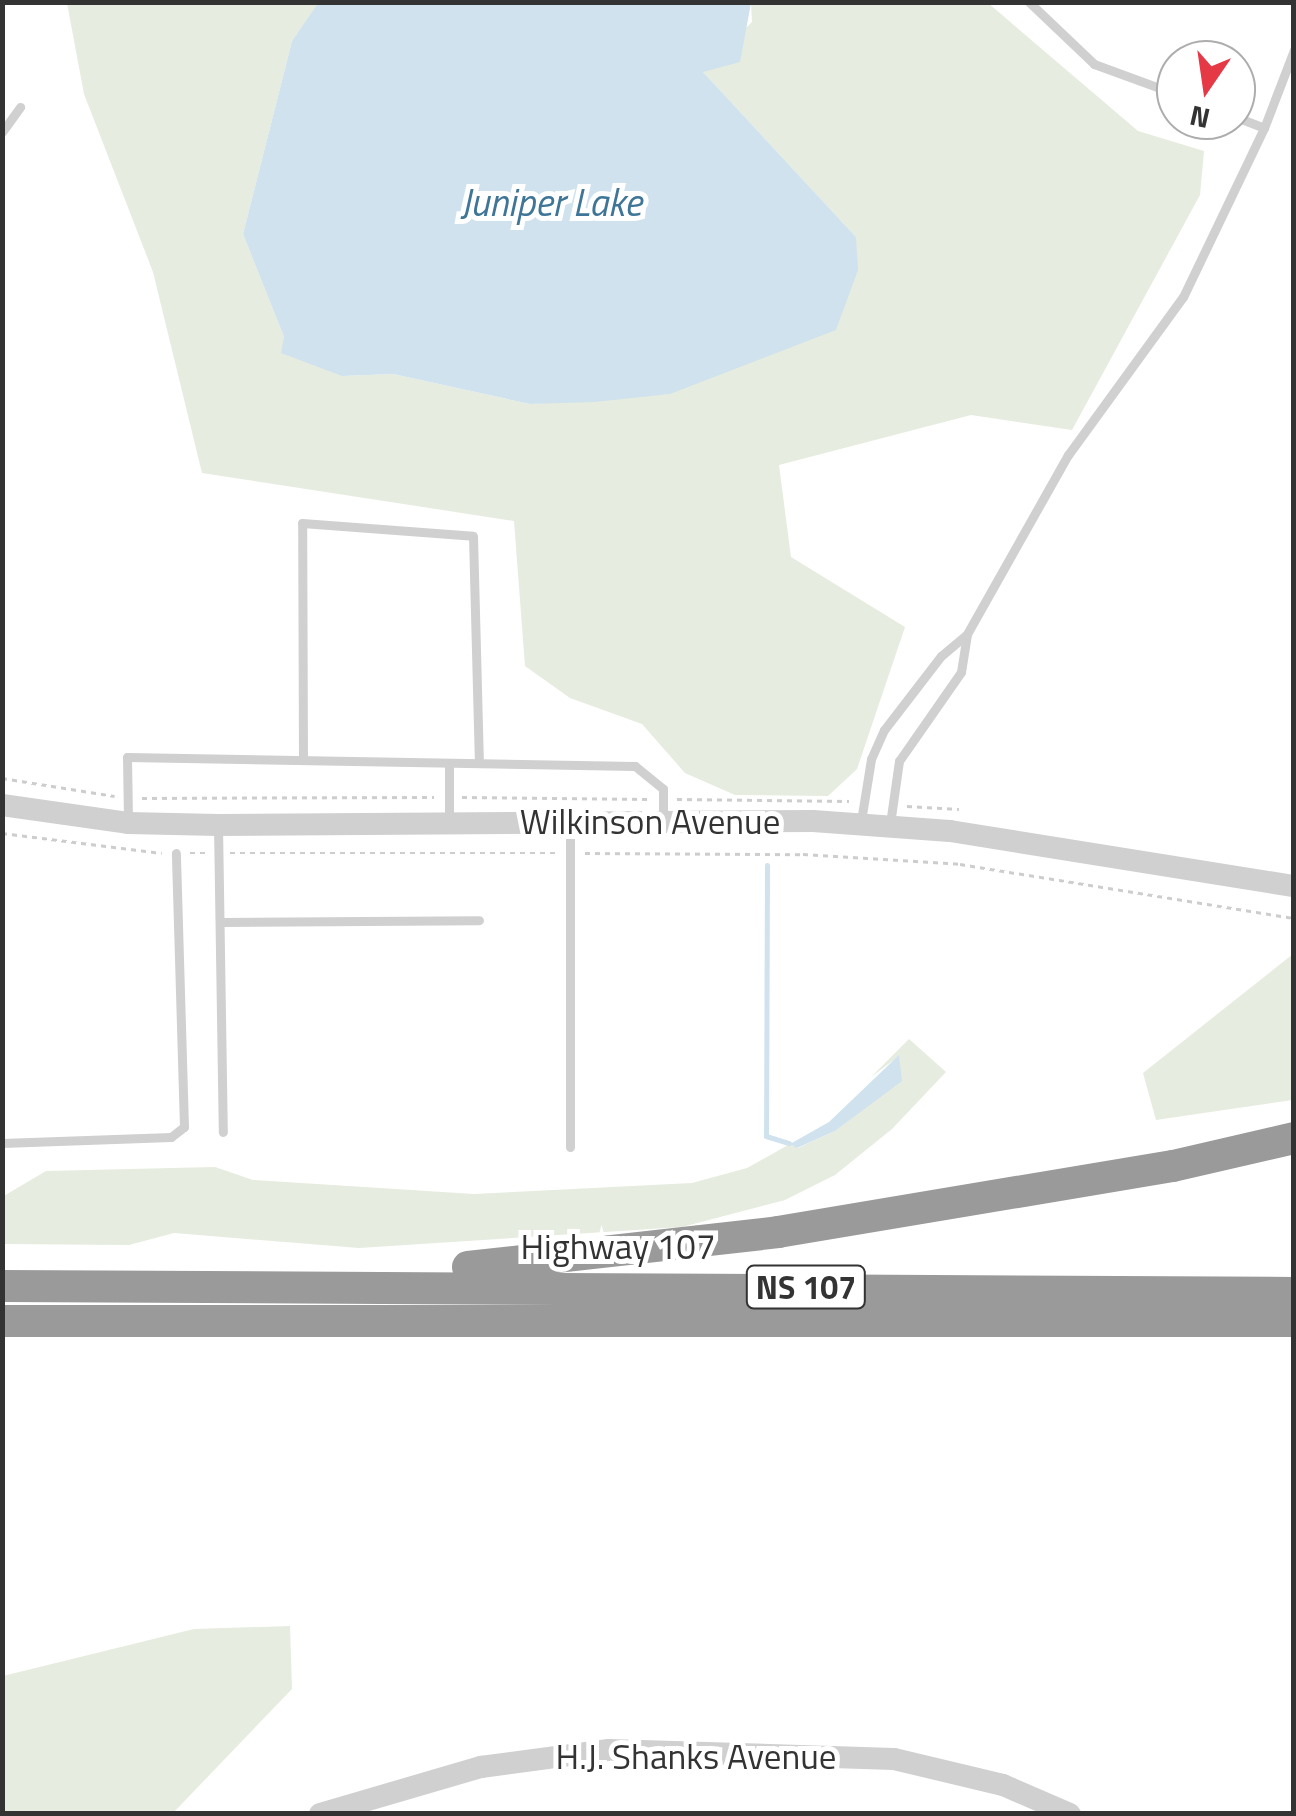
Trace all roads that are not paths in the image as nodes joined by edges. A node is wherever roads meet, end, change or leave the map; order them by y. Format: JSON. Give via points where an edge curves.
{"nodes":[{"id":1,"x":1029,"y":2,"type":"edge"},
{"id":2,"x":1294,"y":50,"type":"edge"},
{"id":3,"x":1156,"y":87,"type":"edge"},
{"id":4,"x":20,"y":106,"type":"dead end"},
{"id":5,"x":1256,"y":125,"type":"edge"},
{"id":6,"x":1264,"y":128,"type":"junction"},
{"id":7,"x":2,"y":132,"type":"edge"},
{"id":8,"x":968,"y":634,"type":"junction"},
{"id":9,"x":303,"y":760,"type":"junction"},
{"id":10,"x":449,"y":763,"type":"junction"},
{"id":11,"x":479,"y":763,"type":"junction"},
{"id":12,"x":2,"y":805,"type":"edge"},
{"id":13,"x":663,"y":811,"type":"junction"},
{"id":14,"x":890,"y":816,"type":"junction"},
{"id":15,"x":450,"y":822,"type":"junction"},
{"id":16,"x":570,"y":822,"type":"junction"},
{"id":17,"x":128,"y":823,"type":"junction"},
{"id":18,"x":860,"y":824,"type":"junction"},
{"id":19,"x":218,"y":825,"type":"junction"},
{"id":20,"x":176,"y":854,"type":"road end"},
{"id":21,"x":1294,"y":886,"type":"edge"},
{"id":22,"x":479,"y":920,"type":"dead end"},
{"id":23,"x":222,"y":922,"type":"junction"},
{"id":24,"x":223,"y":1132,"type":"dead end"},
{"id":25,"x":1294,"y":1138,"type":"edge"},
{"id":26,"x":2,"y":1143,"type":"edge"},
{"id":27,"x":570,"y":1147,"type":"dead end"},
{"id":28,"x":319,"y":1284,"type":"junction"},
{"id":29,"x":2,"y":1286,"type":"edge"},
{"id":30,"x":1294,"y":1293,"type":"edge"},
{"id":31,"x":2,"y":1321,"type":"edge"},
{"id":32,"x":1294,"y":1322,"type":"edge"},
{"id":33,"x":320,"y":1814,"type":"edge"},
{"id":34,"x":1070,"y":1814,"type":"edge"}],
"edges":[{"from":1,"to":3,"type":"lane","via":[[1094,64]]},
{"from":2,"to":6,"type":"lane"},
{"from":4,"to":7,"type":"lane"},
{"from":5,"to":6,"type":"lane"},
{"from":6,"to":8,"type":"lane","via":[[1183,298],[1068,455]]},
{"from":8,"to":14,"type":"lane","via":[[960,672],[899,761]]},
{"from":8,"to":18,"type":"lane","via":[[941,656],[884,730],[871,759]]},
{"from":9,"to":10,"type":"lane"},
{"from":9,"to":11,"type":"lane","via":[[302,523],[473,536]]},
{"from":9,"to":17,"type":"lane","via":[[126,757]]},
{"from":10,"to":11,"type":"lane"},
{"from":10,"to":15,"type":"lane"},
{"from":11,"to":13,"type":"lane","via":[[635,766],[663,789]]},
{"from":12,"to":17,"type":"street","name":"Wilkinson Avenue"},
{"from":13,"to":16,"type":"street","name":"Wilkinson Avenue"},
{"from":13,"to":18,"type":"street","name":"Wilkinson Avenue"},
{"from":14,"to":18,"type":"street","name":"Wilkinson Avenue"},
{"from":14,"to":21,"type":"street","name":"Wilkinson Avenue"},
{"from":15,"to":16,"type":"street","name":"Wilkinson Avenue"},
{"from":15,"to":19,"type":"street","name":"Wilkinson Avenue"},
{"from":16,"to":27,"type":"lane"},
{"from":17,"to":19,"type":"street","name":"Wilkinson Avenue"},
{"from":19,"to":23,"type":"lane"},
{"from":20,"to":26,"type":"lane","via":[[184,1127],[171,1137]]},
{"from":22,"to":23,"type":"lane"},
{"from":23,"to":24,"type":"lane"},
{"from":25,"to":28,"type":"highway","via":[[1173,1166],[778,1232]]},
{"from":28,"to":29,"type":"highway","name":"Highway 107","number":"NS 107"},
{"from":28,"to":30,"type":"highway","name":"Highway 107","number":"NS 107"},
{"from":31,"to":32,"type":"highway","number":"NS 107"},
{"from":33,"to":34,"type":"street","name":"H.J. Shanks Avenue","via":[[425,1779],[609,1750],[894,1760],[1003,1785]]}]}
